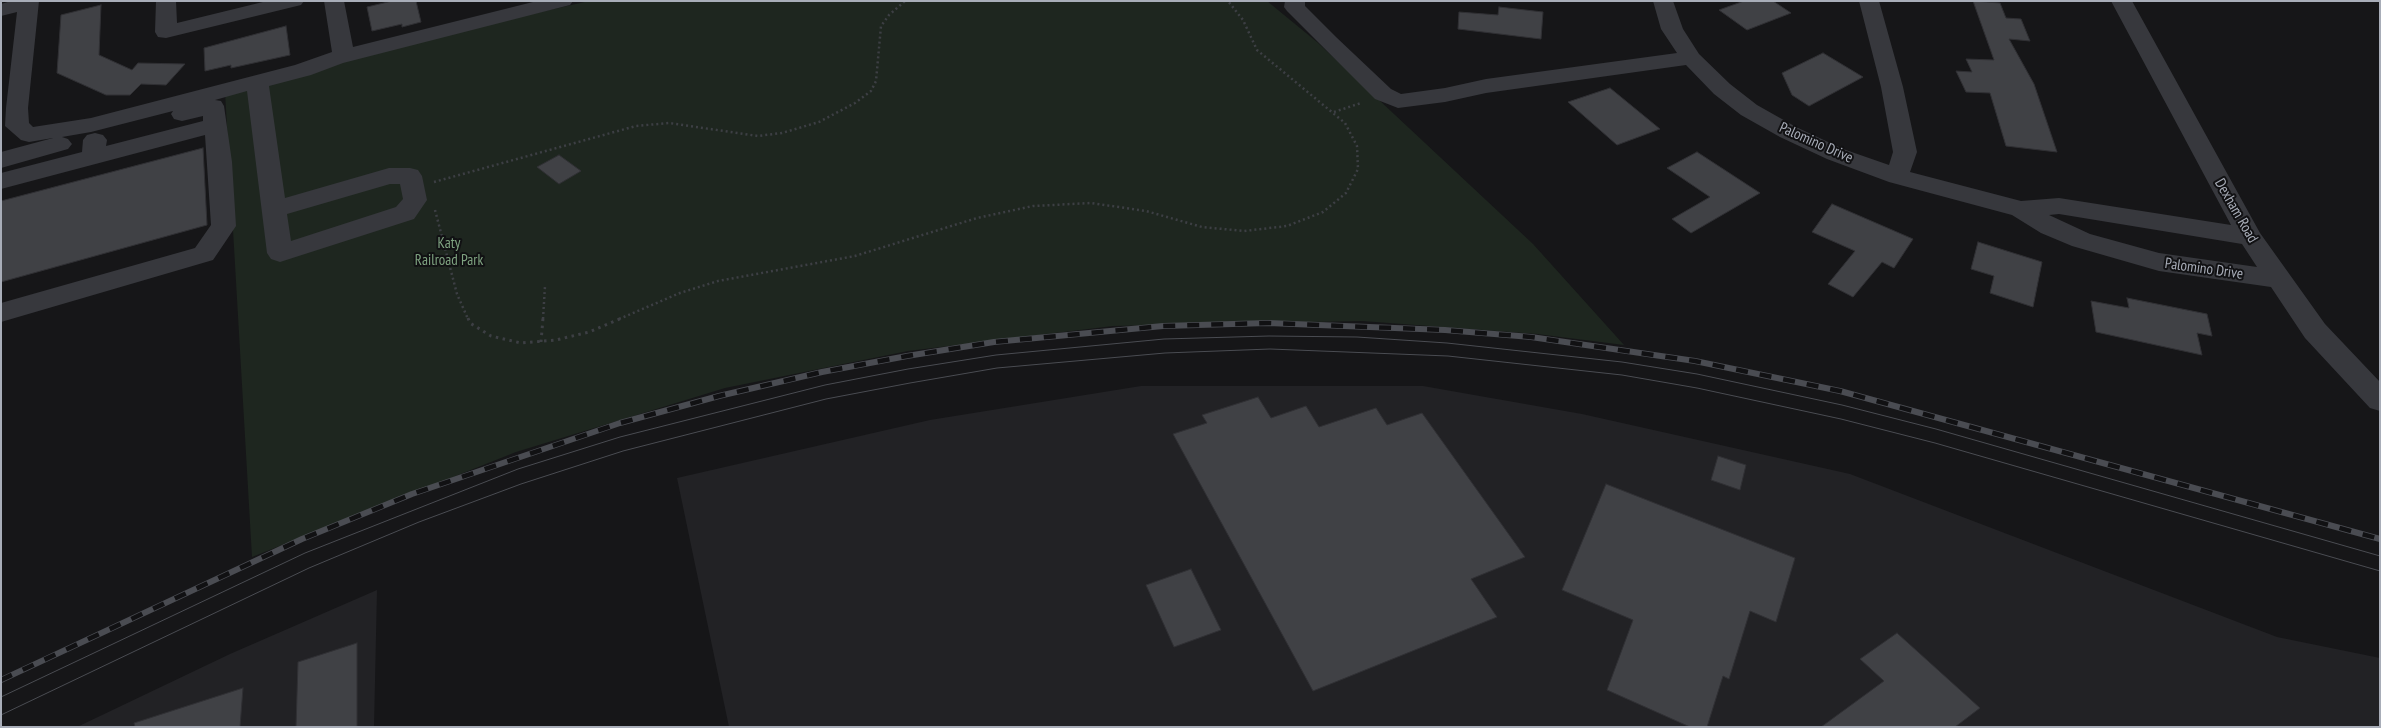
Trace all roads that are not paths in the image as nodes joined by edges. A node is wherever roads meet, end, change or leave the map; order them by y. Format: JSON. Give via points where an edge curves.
{"nodes":[{"id":1,"x":166,"y":1,"type":"edge"},
{"id":2,"x":294,"y":1,"type":"edge"},
{"id":3,"x":334,"y":1,"type":"edge"},
{"id":4,"x":564,"y":1,"type":"edge"},
{"id":5,"x":1296,"y":1,"type":"edge"},
{"id":6,"x":1663,"y":1,"type":"edge"},
{"id":7,"x":1869,"y":1,"type":"edge"},
{"id":8,"x":2122,"y":1,"type":"edge"},
{"id":9,"x":29,"y":2,"type":"edge"},
{"id":10,"x":1,"y":10,"type":"edge"},
{"id":11,"x":344,"y":56,"type":"junction"},
{"id":12,"x":1691,"y":58,"type":"junction"},
{"id":13,"x":257,"y":82,"type":"junction"},
{"id":14,"x":95,"y":146,"type":"junction"},
{"id":15,"x":1,"y":160,"type":"edge"},
{"id":16,"x":1897,"y":176,"type":"junction"},
{"id":17,"x":1,"y":181,"type":"edge"},
{"id":18,"x":2022,"y":209,"type":"junction"},
{"id":19,"x":274,"y":210,"type":"junction"},
{"id":20,"x":2250,"y":236,"type":"junction"},
{"id":21,"x":2278,"y":280,"type":"junction"},
{"id":22,"x":1,"y":313,"type":"edge"},
{"id":23,"x":2380,"y":400,"type":"edge"}],
"edges":[{"from":1,"to":2,"type":"street","via":[[166,32]]},
{"from":3,"to":11,"type":"street"},
{"from":4,"to":11,"type":"street"},
{"from":5,"to":12,"type":"street","via":[[1294,7],[1328,42],[1383,94],[1398,101]]},
{"from":6,"to":12,"type":"street","name":"Palomino Drive","via":[[1672,29]]},
{"from":7,"to":16,"type":"street","via":[[1905,152]]},
{"from":8,"to":20,"type":"street","name":"Dexham Road"},
{"from":9,"to":10,"type":"street"},
{"from":9,"to":13,"type":"street","via":[[17,108],[17,126],[29,134],[92,125]]},
{"from":11,"to":13,"type":"street"},
{"from":12,"to":16,"type":"street","name":"Palomino Drive","via":[[1722,89],[1780,128],[1835,154]]},
{"from":13,"to":19,"type":"street"},
{"from":14,"to":15,"type":"street"},
{"from":14,"to":17,"type":"street"},
{"from":14,"to":22,"type":"street","via":[[212,106],[224,226],[204,254]]},
{"from":16,"to":18,"type":"street","name":"Palomino Drive"},
{"from":18,"to":20,"type":"street","name":"Palomino Drive","via":[[2059,206]]},
{"from":18,"to":21,"type":"street","name":"Palomino Drive","via":[[2050,227],[2081,240],[2159,262]]},
{"from":19,"to":19,"type":"street","via":[[280,253],[405,213],[421,190],[410,176],[389,176]]},
{"from":20,"to":21,"type":"street","name":"Dexham Road"},
{"from":21,"to":23,"type":"street","name":"Dexham Road","via":[[2316,331]]}]}
